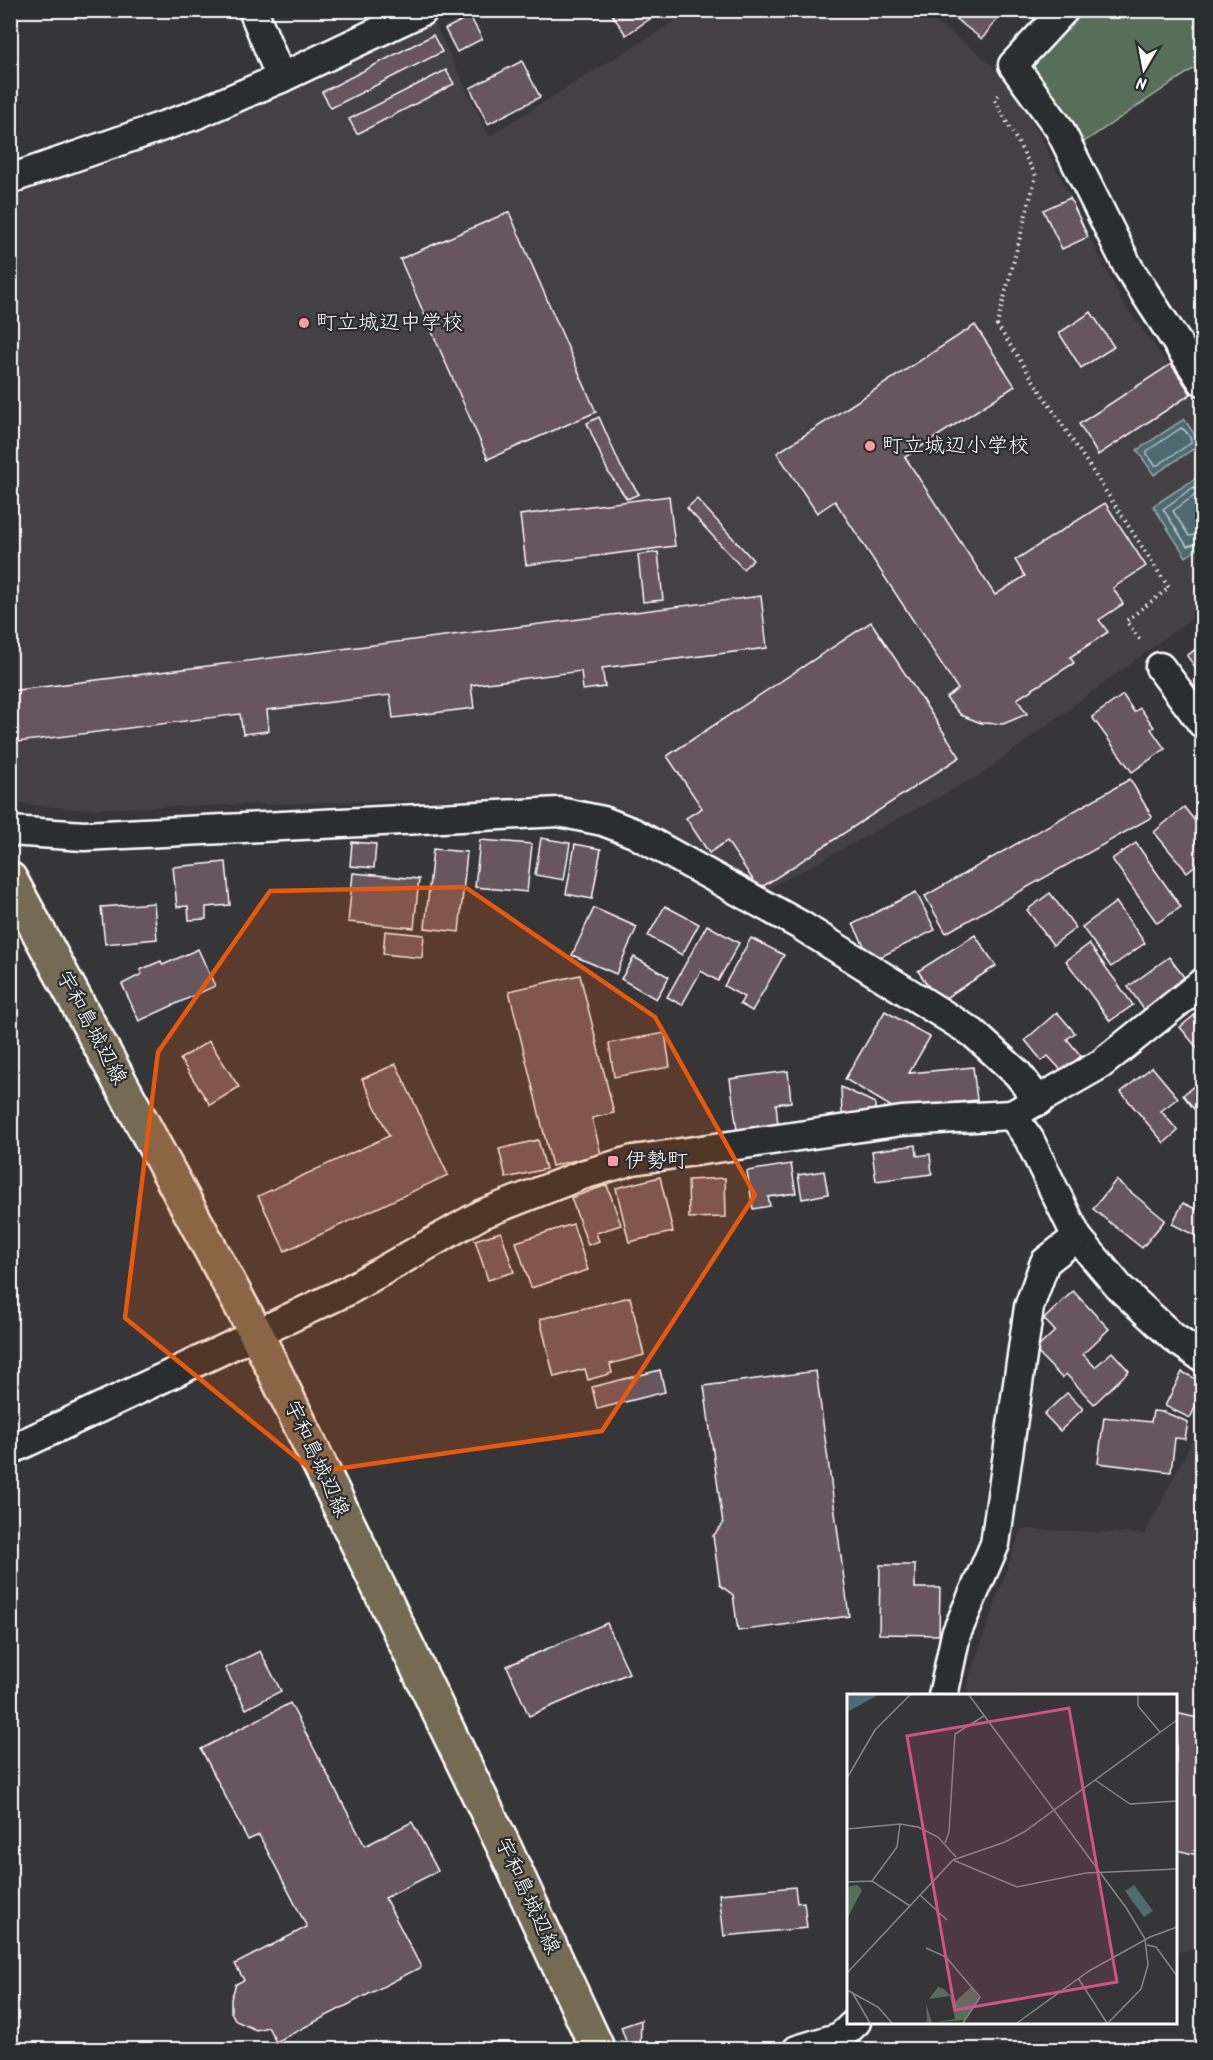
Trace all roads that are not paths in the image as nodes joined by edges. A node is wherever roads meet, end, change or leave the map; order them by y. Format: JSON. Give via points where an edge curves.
{"nodes":[{"id":1,"x":253,"y":10,"type":"edge"},
{"id":2,"x":424,"y":10,"type":"edge"},
{"id":3,"x":1064,"y":10,"type":"edge"},
{"id":4,"x":282,"y":78,"type":"junction"},
{"id":5,"x":10,"y":179,"type":"edge"},
{"id":6,"x":1203,"y":381,"type":"edge"},
{"id":7,"x":1160,"y":667,"type":"road end"},
{"id":8,"x":1203,"y":723,"type":"edge"},
{"id":9,"x":10,"y":831,"type":"edge"},
{"id":10,"x":10,"y":879,"type":"edge"},
{"id":11,"x":1203,"y":983,"type":"edge"},
{"id":12,"x":1039,"y":1101,"type":"junction"},
{"id":13,"x":1012,"y":1115,"type":"junction"},
{"id":14,"x":1077,"y":1237,"type":"junction"},
{"id":15,"x":257,"y":1335,"type":"junction"},
{"id":16,"x":1203,"y":1357,"type":"edge"},
{"id":17,"x":10,"y":1450,"type":"edge"},
{"id":18,"x":942,"y":1694,"type":"edge"},
{"id":19,"x":854,"y":2024,"type":"edge"},
{"id":20,"x":598,"y":2049,"type":"edge"},
{"id":21,"x":797,"y":2049,"type":"edge"}],
"edges":[{"from":1,"to":4,"type":"street"},
{"from":2,"to":4,"type":"street"},
{"from":3,"to":6,"type":"street","via":[[1013,64],[1059,128],[1128,267]]},
{"from":4,"to":5,"type":"street","via":[[192,116]]},
{"from":7,"to":8,"type":"street"},
{"from":9,"to":12,"type":"street","via":[[84,836],[559,812],[603,821],[634,833],[800,925],[973,1033],[1018,1074]]},
{"from":10,"to":15,"type":"main road","name":"宇和島城辺線"},
{"from":11,"to":12,"type":"street","via":[[1101,1064]]},
{"from":12,"to":13,"type":"street"},
{"from":13,"to":14,"type":"street","via":[[1029,1139]]},
{"from":13,"to":15,"type":"street","via":[[902,1121],[633,1160],[582,1175],[482,1214],[347,1291]]},
{"from":14,"to":16,"type":"street","via":[[1119,1287],[1174,1338]]},
{"from":14,"to":18,"type":"street","via":[[1045,1262],[1029,1307],[995,1544],[956,1634]]},
{"from":15,"to":17,"type":"street"},
{"from":15,"to":20,"type":"main road","name":"宇和島城辺線"},
{"from":19,"to":21,"type":"street","via":[[840,2037]]}]}
